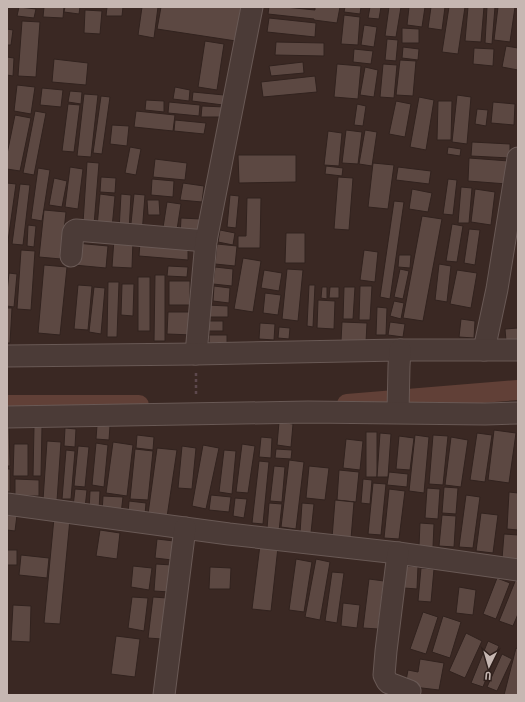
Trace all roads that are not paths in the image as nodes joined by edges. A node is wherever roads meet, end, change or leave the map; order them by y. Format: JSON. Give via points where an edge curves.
{"nodes":[{"id":1,"x":252,"y":7,"type":"edge"},
{"id":2,"x":518,"y":158,"type":"edge"},
{"id":3,"x":206,"y":241,"type":"junction"},
{"id":4,"x":71,"y":256,"type":"dead end"},
{"id":5,"x":484,"y":350,"type":"junction"},
{"id":6,"x":518,"y":350,"type":"edge"},
{"id":7,"x":7,"y":356,"type":"edge"},
{"id":8,"x":400,"y":358,"type":"junction"},
{"id":9,"x":196,"y":360,"type":"junction"},
{"id":10,"x":398,"y":409,"type":"junction"},
{"id":11,"x":518,"y":413,"type":"edge"},
{"id":12,"x":7,"y":417,"type":"edge"},
{"id":13,"x":7,"y":504,"type":"edge"},
{"id":14,"x":186,"y":528,"type":"junction"},
{"id":15,"x":398,"y":553,"type":"junction"},
{"id":16,"x":518,"y":570,"type":"edge"},
{"id":17,"x":410,"y":691,"type":"dead end"},
{"id":18,"x":164,"y":695,"type":"edge"}],
"edges":[{"from":1,"to":3,"type":"street"},
{"from":2,"to":5,"type":"street"},
{"from":3,"to":4,"type":"street","via":[[76,230],[72,233]]},
{"from":3,"to":9,"type":"street"},
{"from":5,"to":6,"type":"street"},
{"from":5,"to":8,"type":"street"},
{"from":7,"to":9,"type":"street"},
{"from":8,"to":9,"type":"street"},
{"from":8,"to":10,"type":"street"},
{"from":10,"to":11,"type":"street","via":[[485,414]]},
{"from":10,"to":12,"type":"street"},
{"from":13,"to":14,"type":"street"},
{"from":14,"to":15,"type":"street"},
{"from":14,"to":18,"type":"street"},
{"from":15,"to":16,"type":"street"},
{"from":15,"to":17,"type":"street","via":[[384,675],[387,682]]}]}
